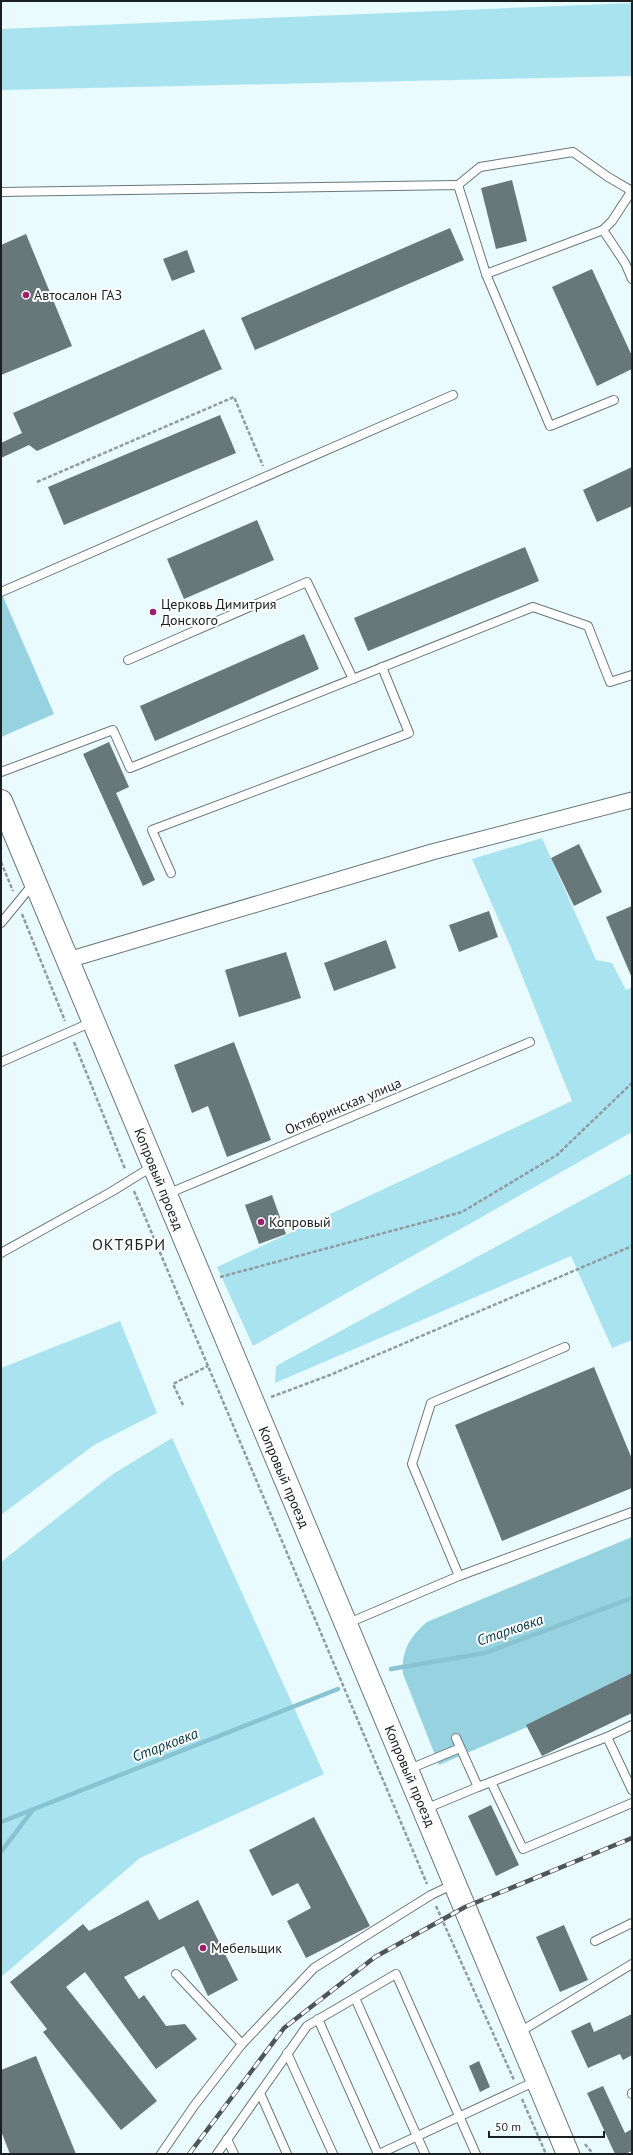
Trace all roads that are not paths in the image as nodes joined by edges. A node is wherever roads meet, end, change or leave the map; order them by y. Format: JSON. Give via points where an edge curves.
{"nodes":[{"id":1,"x":458,"y":185,"type":"junction"},
{"id":2,"x":1,"y":192,"type":"edge"},
{"id":3,"x":632,"y":192,"type":"edge"},
{"id":4,"x":603,"y":230,"type":"junction"},
{"id":5,"x":486,"y":274,"type":"junction"},
{"id":6,"x":632,"y":279,"type":"edge"},
{"id":7,"x":453,"y":395,"type":"dead end"},
{"id":8,"x":614,"y":400,"type":"dead end"},
{"id":9,"x":1,"y":592,"type":"edge"},
{"id":10,"x":128,"y":660,"type":"dead end"},
{"id":11,"x":382,"y":667,"type":"junction"},
{"id":12,"x":632,"y":675,"type":"edge"},
{"id":13,"x":353,"y":679,"type":"junction"},
{"id":14,"x":1,"y":772,"type":"edge"},
{"id":15,"x":632,"y":800,"type":"edge"},
{"id":16,"x":1,"y":801,"type":"edge"},
{"id":17,"x":171,"y":873,"type":"dead end"},
{"id":18,"x":35,"y":882,"type":"junction"},
{"id":19,"x":1,"y":923,"type":"edge"},
{"id":20,"x":68,"y":960,"type":"junction"},
{"id":21,"x":94,"y":1022,"type":"junction"},
{"id":22,"x":530,"y":1042,"type":"dead end"},
{"id":23,"x":1,"y":1062,"type":"edge"},
{"id":24,"x":154,"y":1165,"type":"junction"},
{"id":25,"x":166,"y":1194,"type":"junction"},
{"id":26,"x":1,"y":1253,"type":"edge"},
{"id":27,"x":565,"y":1347,"type":"dead end"},
{"id":28,"x":632,"y":1512,"type":"edge"},
{"id":29,"x":459,"y":1576,"type":"junction"},
{"id":30,"x":346,"y":1624,"type":"junction"},
{"id":31,"x":632,"y":1725,"type":"edge"},
{"id":32,"x":607,"y":1737,"type":"junction"},
{"id":33,"x":456,"y":1738,"type":"dead end"},
{"id":34,"x":460,"y":1748,"type":"junction"},
{"id":35,"x":407,"y":1770,"type":"junction"},
{"id":36,"x":491,"y":1782,"type":"junction"},
{"id":37,"x":478,"y":1787,"type":"junction"},
{"id":38,"x":632,"y":1790,"type":"edge"},
{"id":39,"x":632,"y":1803,"type":"edge"},
{"id":40,"x":424,"y":1810,"type":"junction"},
{"id":41,"x":454,"y":1883,"type":"junction"},
{"id":42,"x":632,"y":1924,"type":"edge"},
{"id":43,"x":595,"y":1941,"type":"dead end"},
{"id":44,"x":632,"y":1964,"type":"edge"},
{"id":45,"x":176,"y":1974,"type":"dead end"},
{"id":46,"x":355,"y":1998,"type":"junction"},
{"id":47,"x":318,"y":2019,"type":"junction"},
{"id":48,"x":518,"y":2033,"type":"junction"},
{"id":49,"x":242,"y":2044,"type":"junction"},
{"id":50,"x":287,"y":2054,"type":"junction"},
{"id":51,"x":527,"y":2084,"type":"junction"},
{"id":52,"x":260,"y":2093,"type":"junction"},
{"id":53,"x":460,"y":2116,"type":"junction"},
{"id":54,"x":417,"y":2136,"type":"junction"},
{"id":55,"x":227,"y":2139,"type":"junction"},
{"id":56,"x":161,"y":2154,"type":"edge"},
{"id":57,"x":217,"y":2154,"type":"edge"},
{"id":58,"x":234,"y":2154,"type":"edge"},
{"id":59,"x":287,"y":2154,"type":"edge"},
{"id":60,"x":333,"y":2154,"type":"edge"},
{"id":61,"x":378,"y":2154,"type":"edge"},
{"id":62,"x":425,"y":2154,"type":"edge"},
{"id":63,"x":476,"y":2154,"type":"edge"},
{"id":64,"x":568,"y":2154,"type":"edge"}],
"edges":[{"from":1,"to":2,"type":"lane"},
{"from":1,"to":3,"type":"lane","via":[[480,167],[573,152]]},
{"from":1,"to":5,"type":"lane"},
{"from":3,"to":4,"type":"lane"},
{"from":4,"to":5,"type":"lane"},
{"from":4,"to":6,"type":"lane","via":[[625,263]]},
{"from":5,"to":8,"type":"lane","via":[[550,426]]},
{"from":7,"to":9,"type":"lane"},
{"from":10,"to":13,"type":"lane","via":[[307,582]]},
{"from":11,"to":12,"type":"lane","via":[[533,607],[588,626],[610,682]]},
{"from":11,"to":13,"type":"lane"},
{"from":11,"to":17,"type":"lane","via":[[409,733],[152,830]]},
{"from":13,"to":14,"type":"lane","via":[[130,768],[112,730]]},
{"from":15,"to":20,"type":"street","via":[[432,852]]},
{"from":16,"to":18,"type":"main road","name":"Копровый проезд"},
{"from":18,"to":19,"type":"lane"},
{"from":18,"to":20,"type":"main road","name":"Копровый проезд"},
{"from":20,"to":21,"type":"main road","name":"Копровый проезд"},
{"from":21,"to":23,"type":"lane"},
{"from":21,"to":24,"type":"main road","name":"Копровый проезд"},
{"from":22,"to":25,"type":"lane","name":"Октябринская улица"},
{"from":24,"to":25,"type":"main road","name":"Копровый проезд"},
{"from":24,"to":26,"type":"lane"},
{"from":25,"to":30,"type":"main road","name":"Копровый проезд"},
{"from":27,"to":29,"type":"lane","via":[[431,1403],[412,1464]]},
{"from":28,"to":29,"type":"lane"},
{"from":29,"to":30,"type":"lane"},
{"from":30,"to":35,"type":"main road","name":"Копровый проезд"},
{"from":31,"to":32,"type":"lane"},
{"from":32,"to":36,"type":"lane"},
{"from":32,"to":38,"type":"lane"},
{"from":33,"to":34,"type":"lane"},
{"from":34,"to":35,"type":"lane"},
{"from":34,"to":37,"type":"lane"},
{"from":35,"to":40,"type":"main road","name":"Копровый проезд"},
{"from":36,"to":37,"type":"lane"},
{"from":36,"to":39,"type":"lane","via":[[523,1849]]},
{"from":37,"to":40,"type":"lane"},
{"from":40,"to":41,"type":"main road","name":"Копровый проезд"},
{"from":41,"to":48,"type":"main road","name":"Копровый проезд"},
{"from":41,"to":49,"type":"lane","via":[[314,1968]]},
{"from":42,"to":43,"type":"lane"},
{"from":44,"to":48,"type":"lane"},
{"from":45,"to":49,"type":"lane"},
{"from":46,"to":47,"type":"lane"},
{"from":46,"to":53,"type":"lane","via":[[396,1974]]},
{"from":46,"to":54,"type":"lane"},
{"from":47,"to":50,"type":"lane","via":[[307,2026]]},
{"from":47,"to":61,"type":"lane"},
{"from":48,"to":51,"type":"main road","name":"Копровый проезд"},
{"from":49,"to":56,"type":"lane"},
{"from":50,"to":52,"type":"lane"},
{"from":50,"to":60,"type":"lane"},
{"from":51,"to":53,"type":"lane"},
{"from":51,"to":64,"type":"main road","name":"Копровый проезд"},
{"from":52,"to":55,"type":"lane"},
{"from":52,"to":59,"type":"lane"},
{"from":53,"to":54,"type":"lane"},
{"from":53,"to":63,"type":"lane"},
{"from":54,"to":61,"type":"lane"},
{"from":54,"to":62,"type":"lane"},
{"from":55,"to":57,"type":"lane"},
{"from":55,"to":58,"type":"lane"}]}
